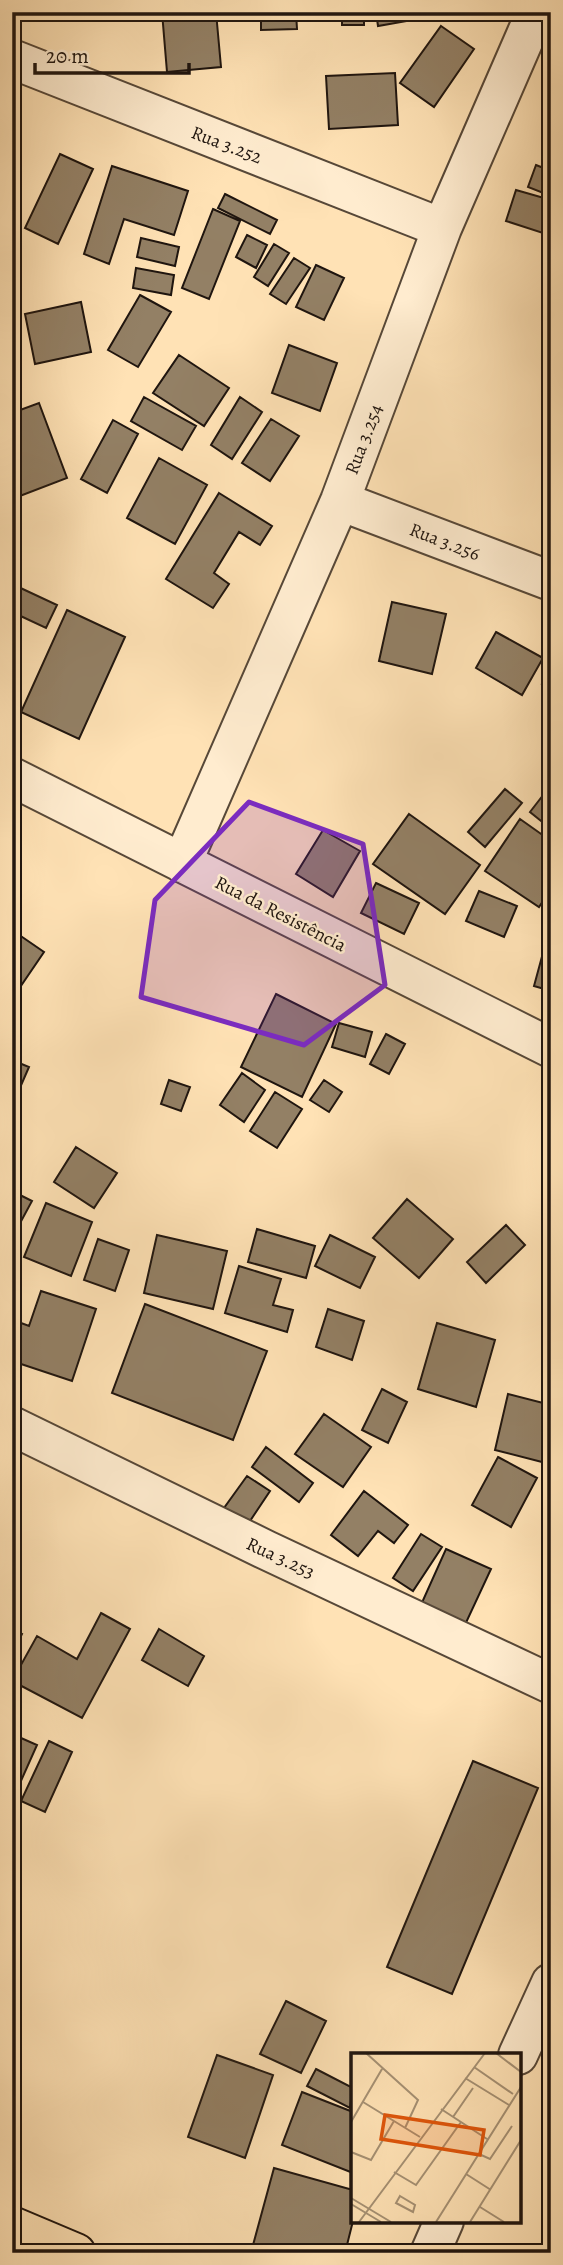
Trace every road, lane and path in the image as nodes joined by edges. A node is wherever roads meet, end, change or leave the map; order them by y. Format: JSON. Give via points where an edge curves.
{"nodes":[{"id":1,"x":537,"y":12,"type":"edge"},
{"id":2,"x":12,"y":60,"type":"edge"},
{"id":3,"x":442,"y":228,"type":"junction"},
{"id":4,"x":340,"y":501,"type":"junction"},
{"id":5,"x":551,"y":581,"type":"edge"},
{"id":6,"x":12,"y":777,"type":"edge"},
{"id":7,"x":182,"y":863,"type":"junction"},
{"id":8,"x":551,"y":1048,"type":"edge"},
{"id":9,"x":12,"y":1426,"type":"edge"},
{"id":10,"x":551,"y":1684,"type":"edge"},
{"id":11,"x":551,"y":1983,"type":"edge"},
{"id":12,"x":520,"y":2053,"type":"edge"},
{"id":13,"x":443,"y":2223,"type":"edge"},
{"id":14,"x":19,"y":2237,"type":"edge"},
{"id":15,"x":76,"y":2253,"type":"edge"},
{"id":16,"x":430,"y":2253,"type":"edge"}],
"edges":[{"from":1,"to":3,"type":"street","name":"Rua 3.254"},
{"from":2,"to":3,"type":"street","name":"Rua 3.252"},
{"from":3,"to":4,"type":"street","name":"Rua 3.254"},
{"from":4,"to":5,"type":"street","name":"Rua 3.256"},
{"from":4,"to":7,"type":"street","name":"Rua 3.254"},
{"from":6,"to":7,"type":"street","name":"Rua da Resistência"},
{"from":7,"to":8,"type":"street","name":"Rua da Resistência"},
{"from":9,"to":10,"type":"street","name":"Rua 3.253"},
{"from":11,"to":12,"type":"street"},
{"from":13,"to":16,"type":"street"},
{"from":14,"to":15,"type":"main road"}]}
